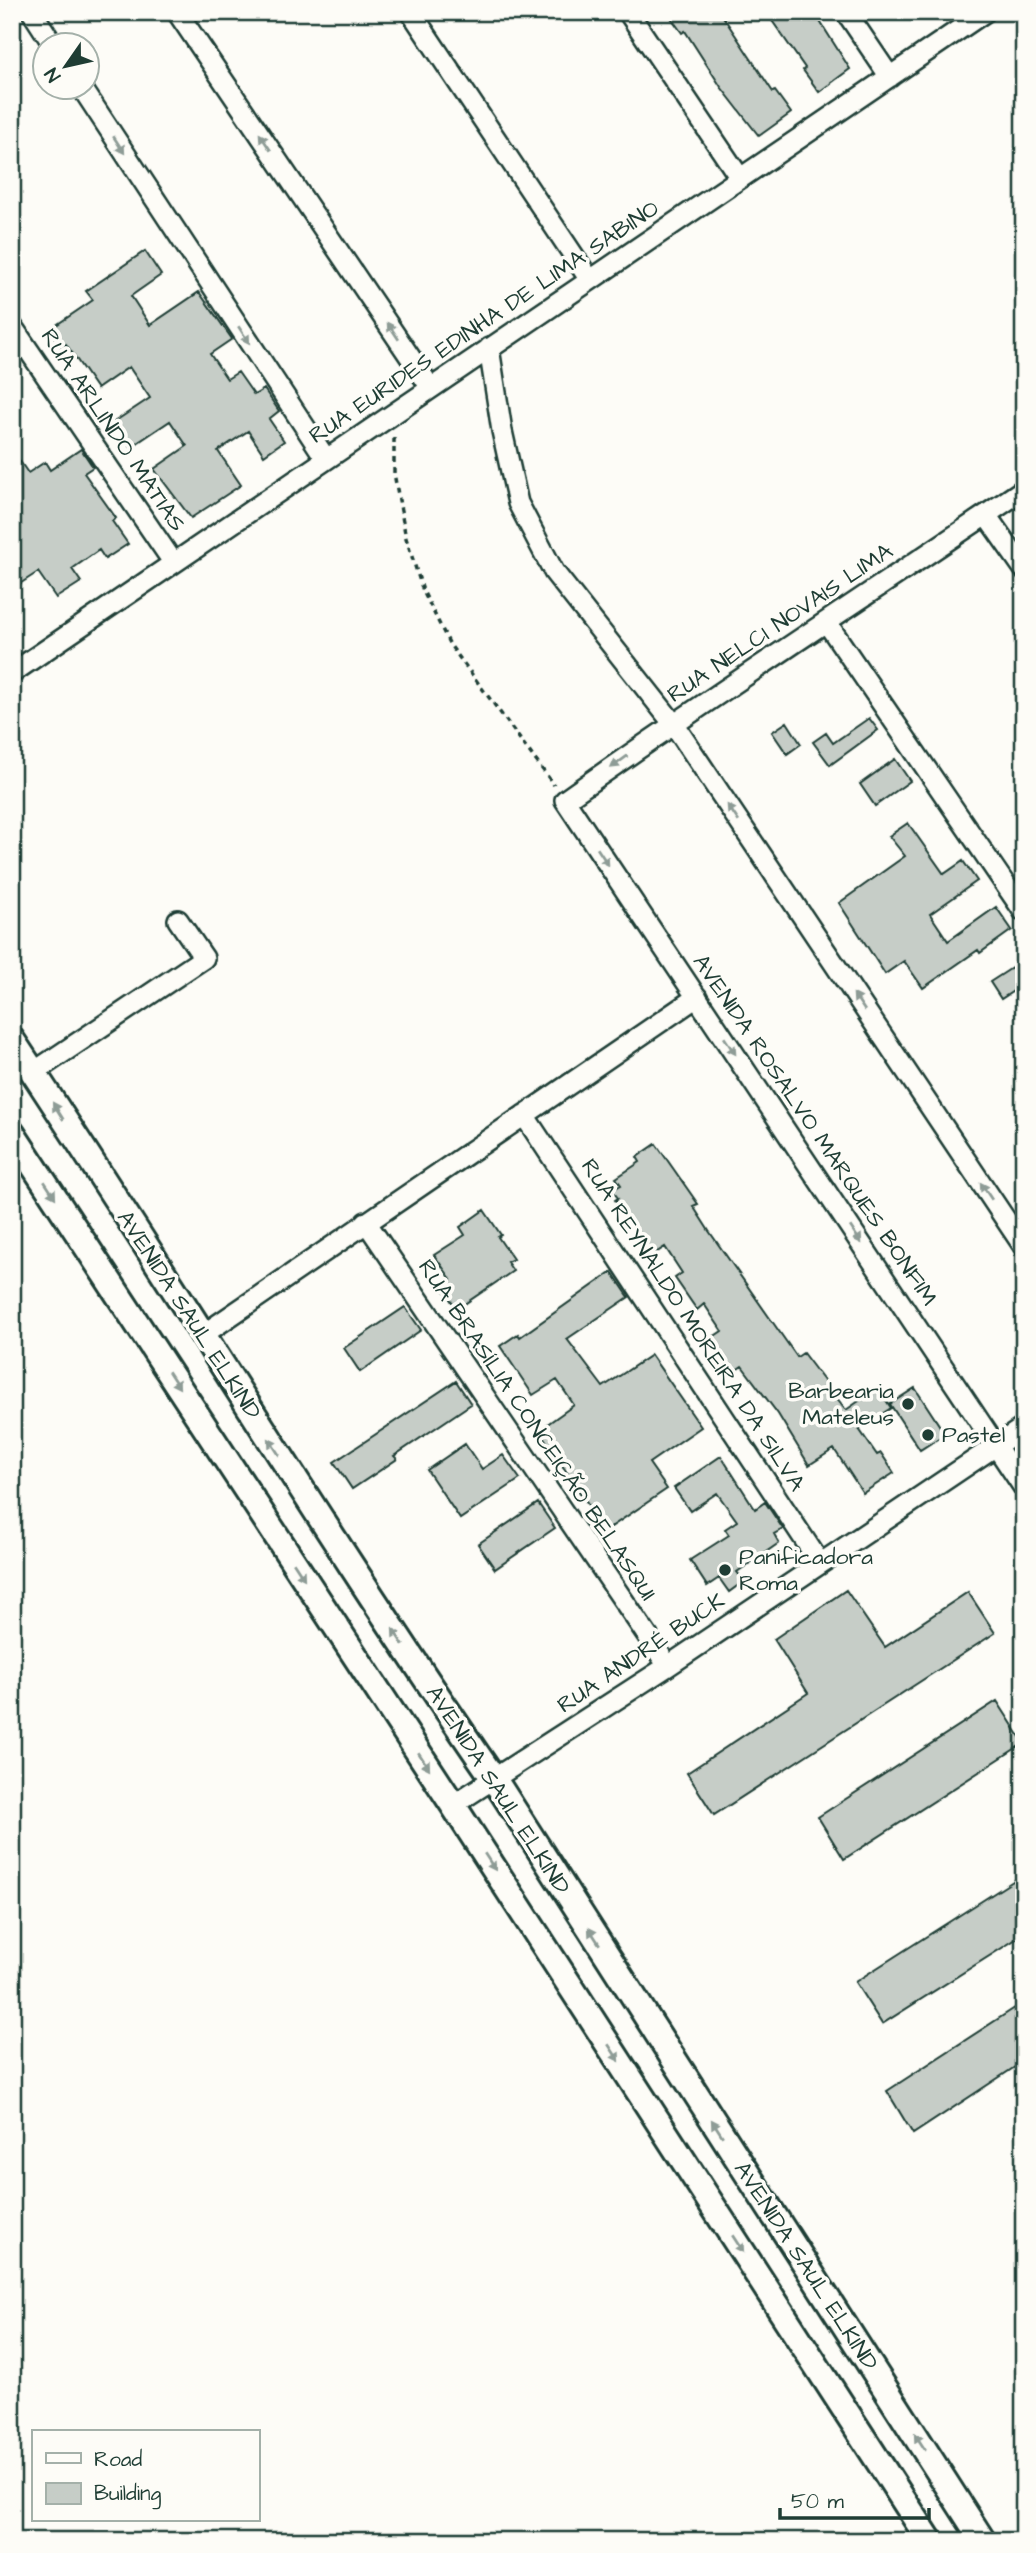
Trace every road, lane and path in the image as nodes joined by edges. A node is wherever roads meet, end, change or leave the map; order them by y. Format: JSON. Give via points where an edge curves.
{"nodes":[{"id":1,"x":32,"y":12,"type":"edge"},
{"id":2,"x":177,"y":12,"type":"edge"},
{"id":3,"x":411,"y":12,"type":"edge"},
{"id":4,"x":628,"y":12,"type":"edge"},
{"id":5,"x":846,"y":12,"type":"edge"},
{"id":6,"x":985,"y":12,"type":"edge"},
{"id":7,"x":45,"y":32,"type":"edge"},
{"id":8,"x":890,"y":77,"type":"junction"},
{"id":9,"x":91,"y":102,"type":"edge"},
{"id":10,"x":740,"y":178,"type":"junction"},
{"id":11,"x":590,"y":280,"type":"junction"},
{"id":12,"x":12,"y":326,"type":"edge"},
{"id":13,"x":489,"y":348,"type":"junction"},
{"id":14,"x":431,"y":388,"type":"junction"},
{"id":15,"x":394,"y":412,"type":"junction"},
{"id":16,"x":326,"y":459,"type":"junction"},
{"id":17,"x":1024,"y":489,"type":"edge"},
{"id":18,"x":986,"y":514,"type":"junction"},
{"id":19,"x":173,"y":562,"type":"junction"},
{"id":20,"x":1024,"y":569,"type":"edge"},
{"id":21,"x":827,"y":623,"type":"junction"},
{"id":22,"x":15,"y":666,"type":"edge"},
{"id":23,"x":673,"y":723,"type":"junction"},
{"id":24,"x":565,"y":800,"type":"junction"},
{"id":25,"x":1024,"y":912,"type":"edge"},
{"id":26,"x":178,"y":920,"type":"dead end"},
{"id":27,"x":697,"y":997,"type":"junction"},
{"id":28,"x":12,"y":1040,"type":"edge"},
{"id":29,"x":34,"y":1072,"type":"junction"},
{"id":30,"x":524,"y":1115,"type":"junction"},
{"id":31,"x":12,"y":1133,"type":"edge"},
{"id":32,"x":366,"y":1222,"type":"junction"},
{"id":33,"x":1024,"y":1247,"type":"edge"},
{"id":34,"x":201,"y":1336,"type":"junction"},
{"id":35,"x":1024,"y":1427,"type":"edge"},
{"id":36,"x":996,"y":1446,"type":"junction"},
{"id":37,"x":1024,"y":1488,"type":"edge"},
{"id":38,"x":820,"y":1563,"type":"junction"},
{"id":39,"x":668,"y":1666,"type":"junction"},
{"id":40,"x":494,"y":1779,"type":"junction"},
{"id":41,"x":453,"y":1805,"type":"junction"},
{"id":42,"x":930,"y":2541,"type":"edge"},
{"id":43,"x":983,"y":2541,"type":"edge"}],
"edges":[{"from":1,"to":7,"type":"street"},
{"from":14,"to":2,"type":"street","one_way":true},
{"from":3,"to":11,"type":"street"},
{"from":4,"to":10,"type":"street"},
{"from":5,"to":8,"type":"street"},
{"from":6,"to":8,"type":"street","name":"RUA EURIDES EDINHA DE LIMA SABINO"},
{"from":8,"to":10,"type":"street","name":"RUA EURIDES EDINHA DE LIMA SABINO"},
{"from":9,"to":16,"type":"street","one_way":true},
{"from":10,"to":11,"type":"street","name":"RUA EURIDES EDINHA DE LIMA SABINO"},
{"from":11,"to":13,"type":"street","name":"RUA EURIDES EDINHA DE LIMA SABINO"},
{"from":12,"to":19,"type":"street","name":"RUA ARLINDO MATIAS"},
{"from":13,"to":14,"type":"street","name":"RUA EURIDES EDINHA DE LIMA SABINO"},
{"from":13,"to":23,"type":"street","via":[[517,503],[554,572]]},
{"from":14,"to":15,"type":"street","name":"RUA EURIDES EDINHA DE LIMA SABINO"},
{"from":15,"to":16,"type":"street","name":"RUA EURIDES EDINHA DE LIMA SABINO"},
{"from":15,"to":24,"type":"path","via":[[394,473],[406,538],[423,591],[450,645]]},
{"from":16,"to":19,"type":"street","name":"RUA EURIDES EDINHA DE LIMA SABINO"},
{"from":17,"to":18,"type":"street","name":"RUA NELCI NOVAIS LIMA"},
{"from":18,"to":20,"type":"street"},
{"from":18,"to":21,"type":"street","name":"RUA NELCI NOVAIS LIMA"},
{"from":19,"to":22,"type":"street","name":"RUA EURIDES EDINHA DE LIMA SABINO"},
{"from":21,"to":23,"type":"street","name":"RUA NELCI NOVAIS LIMA"},
{"from":21,"to":25,"type":"street"},
{"from":23,"to":24,"type":"street","name":"RUA NELCI NOVAIS LIMA","one_way":true},
{"from":33,"to":23,"type":"street","one_way":true},
{"from":24,"to":27,"type":"street","name":"AVENIDA ROSALVO MARQUES BONFIM","one_way":true},
{"from":26,"to":29,"type":"street","via":[[204,958]]},
{"from":27,"to":30,"type":"street"},
{"from":27,"to":36,"type":"street","name":"AVENIDA ROSALVO MARQUES BONFIM","one_way":true},
{"from":28,"to":29,"type":"main road","name":"AVENIDA SAUL ELKIND"},
{"from":34,"to":29,"type":"main road","name":"AVENIDA SAUL ELKIND","one_way":true},
{"from":30,"to":32,"type":"street"},
{"from":30,"to":38,"type":"street","name":"RUA REYNALDO MOREIRA DA SILVA"},
{"from":31,"to":41,"type":"main road","name":"AVENIDA SAUL ELKIND","one_way":true},
{"from":32,"to":34,"type":"street"},
{"from":32,"to":39,"type":"street","name":"RUA BRASÍLIA CONCEIÇÃO BELASQUI"},
{"from":40,"to":34,"type":"main road","name":"AVENIDA SAUL ELKIND","one_way":true},
{"from":35,"to":36,"type":"street","name":"RUA ANDRÉ BUCK"},
{"from":36,"to":37,"type":"street","name":"AVENIDA ROSALVO MARQUES BONFIM"},
{"from":36,"to":38,"type":"street","name":"RUA ANDRÉ BUCK"},
{"from":38,"to":39,"type":"street","name":"RUA ANDRÉ BUCK"},
{"from":39,"to":40,"type":"street","name":"RUA ANDRÉ BUCK"},
{"from":40,"to":41,"type":"street","name":"RUA ANDRÉ BUCK"},
{"from":43,"to":40,"type":"main road","name":"AVENIDA SAUL ELKIND","one_way":true},
{"from":41,"to":42,"type":"main road","name":"AVENIDA SAUL ELKIND","one_way":true}]}
